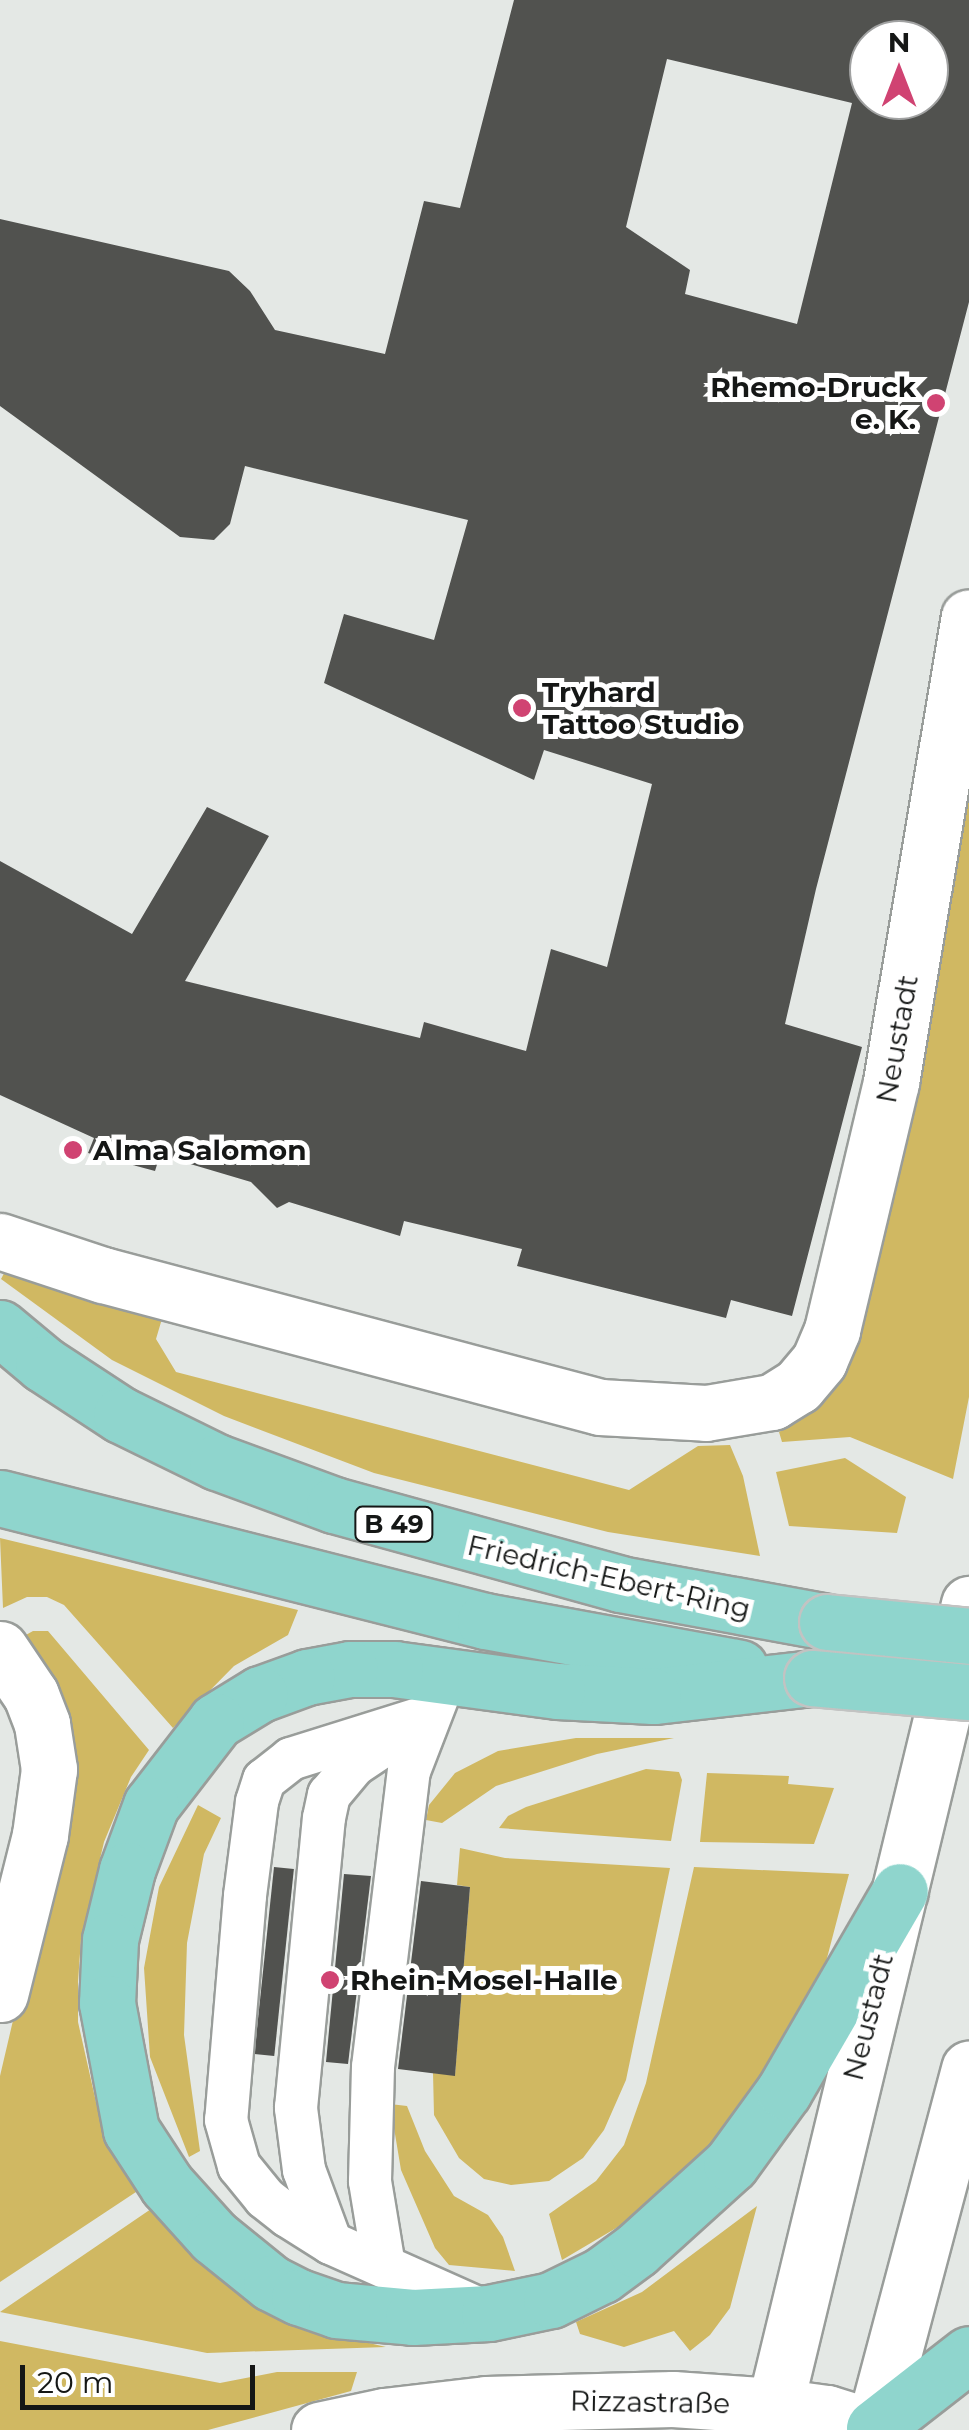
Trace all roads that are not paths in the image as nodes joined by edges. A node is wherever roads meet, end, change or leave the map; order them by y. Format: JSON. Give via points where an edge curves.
{"nodes":[{"id":1,"x":969,"y":618,"type":"edge"},
{"id":2,"x":0,"y":1241,"type":"edge"},
{"id":3,"x":0,"y":1328,"type":"edge"},
{"id":4,"x":0,"y":1498,"type":"edge"},
{"id":5,"x":969,"y":1604,"type":"edge"},
{"id":6,"x":969,"y":1636,"type":"edge"},
{"id":7,"x":0,"y":1648,"type":"edge"},
{"id":8,"x":812,"y":1678,"type":"junction"},
{"id":9,"x":969,"y":1692,"type":"edge"},
{"id":10,"x":439,"y":1695,"type":"junction"},
{"id":11,"x":900,"y":1890,"type":"junction"},
{"id":12,"x":0,"y":1994,"type":"edge"},
{"id":13,"x":969,"y":2069,"type":"edge"},
{"id":14,"x":331,"y":2242,"type":"junction"},
{"id":15,"x":384,"y":2266,"type":"junction"},
{"id":16,"x":489,"y":2313,"type":"junction"},
{"id":17,"x":969,"y":2354,"type":"edge"},
{"id":18,"x":423,"y":2412,"type":"junction"},
{"id":19,"x":771,"y":2418,"type":"edge"},
{"id":20,"x":877,"y":2429,"type":"edge"},
{"id":21,"x":319,"y":2430,"type":"edge"},
{"id":22,"x":502,"y":2430,"type":"edge"}],
"edges":[{"from":1,"to":2,"type":"street","name":"Neustadt","via":[[891,1082],[832,1330],[798,1386],[741,1410],[650,1414],[600,1407],[104,1275]]},
{"from":3,"to":6,"type":"main road","name":"Friedrich-Ebert-Ring","number":"B 49","bridge":true,"via":[[121,1415],[217,1462],[334,1505],[605,1581],[826,1622]]},
{"from":4,"to":8,"type":"main road","via":[[486,1621]]},
{"from":5,"to":11,"type":"street","name":"Neustadt"},
{"from":7,"to":12,"type":"street","via":[[31,1695],[49,1769],[40,1834]]},
{"from":8,"to":9,"type":"main road","bridge":true},
{"from":8,"to":10,"type":"main road","via":[[653,1696]]},
{"from":10,"to":14,"type":"lane","via":[[354,1766],[326,1806],[296,2108],[304,2170]]},
{"from":10,"to":14,"type":"lane","via":[[291,1759],[264,1780],[257,1802],[226,2120],[250,2180],[288,2216]]},
{"from":10,"to":15,"type":"lane","via":[[409,1771],[373,2066],[370,2181]]},
{"from":10,"to":16,"type":"main road","via":[[350,1669],[260,1694],[216,1721],[151,1804],[110,1940],[107,2003],[131,2130],[178,2199],[244,2264],[336,2310],[413,2317]]},
{"from":11,"to":16,"type":"main road","via":[[784,2091],[702,2196],[602,2275],[550,2300]]},
{"from":11,"to":19,"type":"street","name":"Neustadt"},
{"from":13,"to":20,"type":"street"},
{"from":14,"to":15,"type":"lane"},
{"from":15,"to":16,"type":"lane"},
{"from":17,"to":20,"type":"main road"},
{"from":18,"to":19,"type":"street","name":"Rizzastraße","via":[[534,2400],[673,2399]]},
{"from":18,"to":21,"type":"street","name":"Rizzastraße"},
{"from":18,"to":22,"type":"street","name":"Rizzastraße"},
{"from":19,"to":20,"type":"street","name":"Rizzastraße","via":[[826,2413]]}]}
